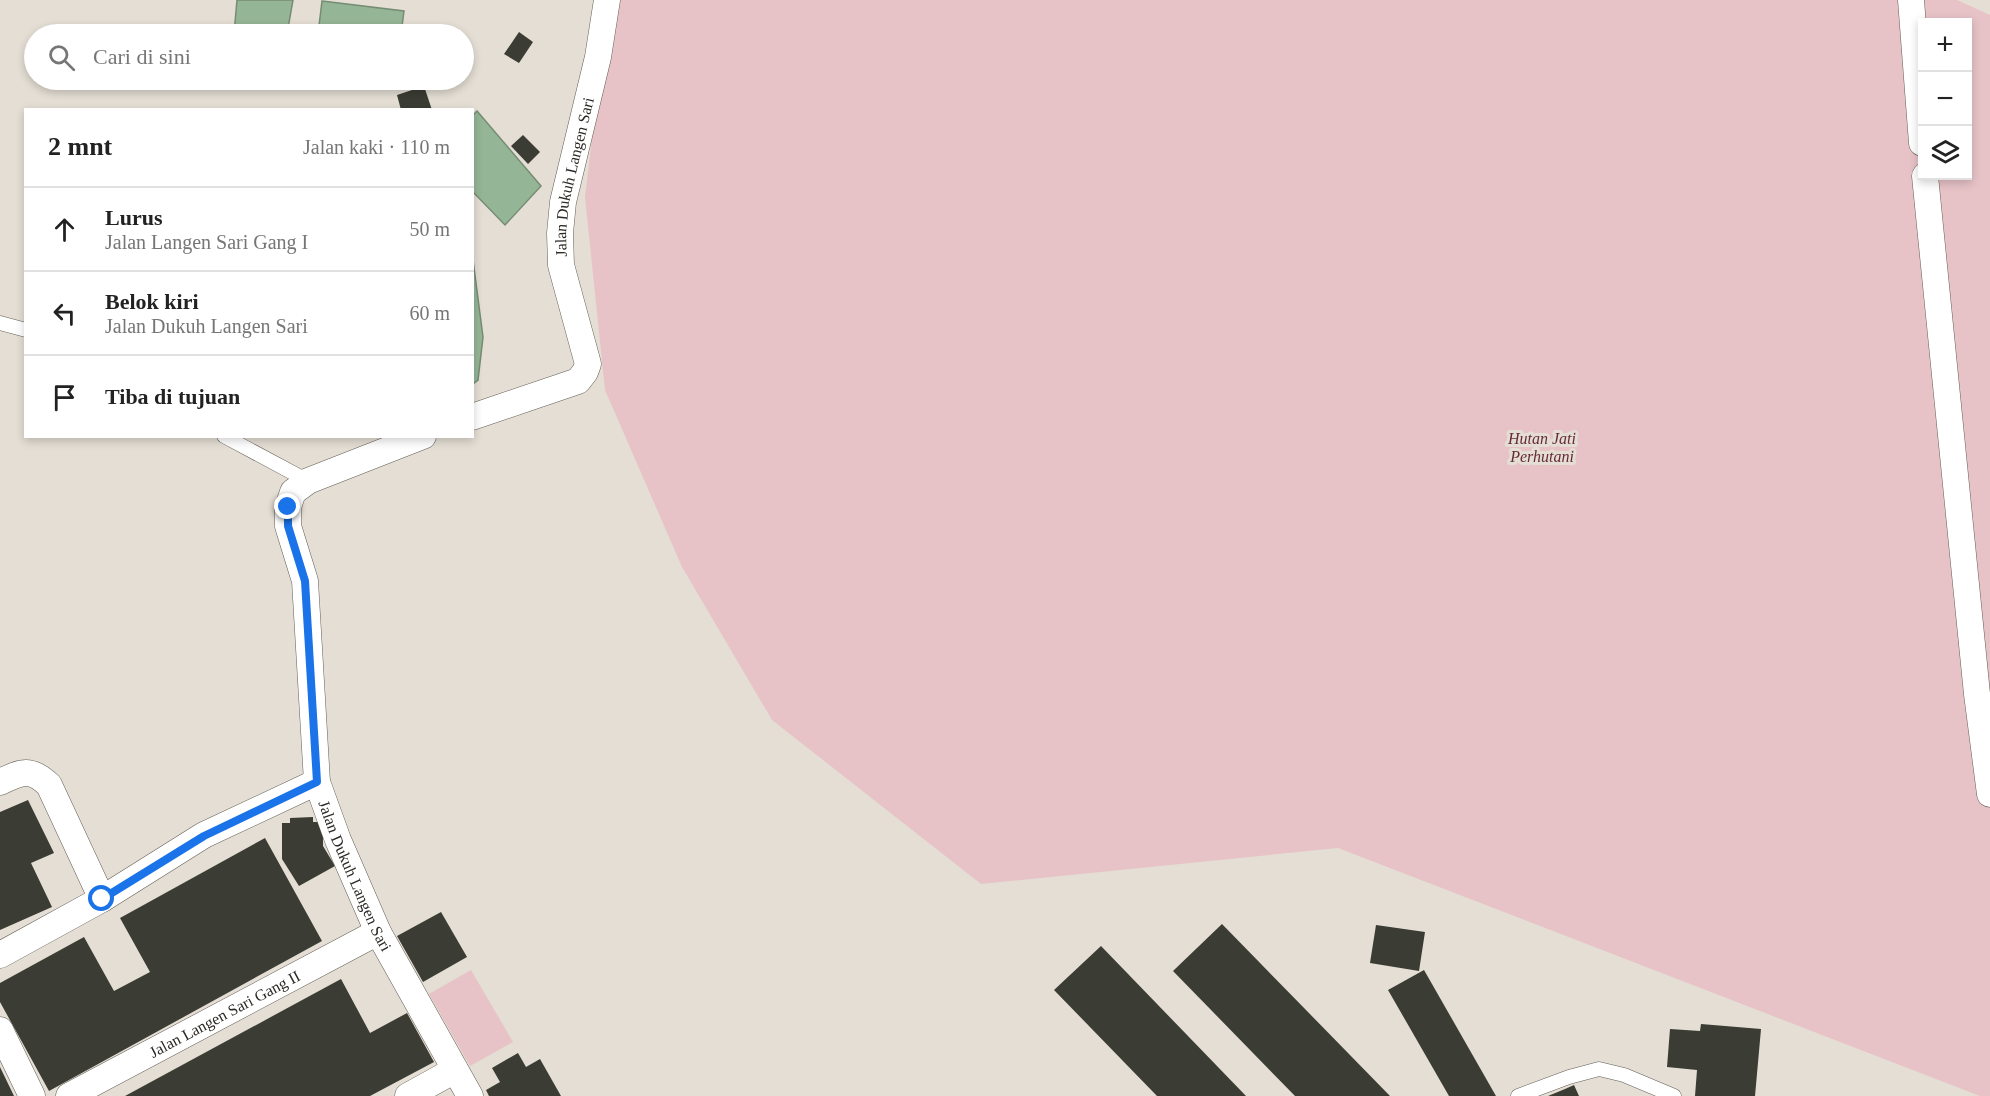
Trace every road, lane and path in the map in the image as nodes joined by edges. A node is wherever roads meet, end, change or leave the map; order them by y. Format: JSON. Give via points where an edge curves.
{"nodes":[{"id":1,"x":607,"y":0,"type":"edge"},
{"id":2,"x":1911,"y":0,"type":"edge"},
{"id":3,"x":1922,"y":126,"type":"edge"},
{"id":4,"x":1925,"y":180,"type":"edge"},
{"id":5,"x":0,"y":322,"type":"edge"},
{"id":6,"x":24,"y":329,"type":"edge"},
{"id":7,"x":474,"y":416,"type":"edge"},
{"id":8,"x":228,"y":438,"type":"edge"},
{"id":9,"x":418,"y":438,"type":"edge"},
{"id":10,"x":308,"y":481,"type":"junction"},
{"id":11,"x":0,"y":782,"type":"edge"},
{"id":12,"x":317,"y":782,"type":"junction"},
{"id":13,"x":1990,"y":794,"type":"edge"},
{"id":14,"x":102,"y":899,"type":"junction"},
{"id":15,"x":378,"y":932,"type":"junction"},
{"id":16,"x":0,"y":955,"type":"edge"},
{"id":17,"x":0,"y":1030,"type":"edge"},
{"id":18,"x":455,"y":1070,"type":"junction"},
{"id":19,"x":32,"y":1096,"type":"edge"},
{"id":20,"x":69,"y":1096,"type":"edge"},
{"id":21,"x":408,"y":1096,"type":"edge"},
{"id":22,"x":470,"y":1096,"type":"edge"},
{"id":23,"x":1518,"y":1096,"type":"edge"},
{"id":24,"x":1674,"y":1096,"type":"edge"}],
"edges":[{"from":1,"to":7,"type":"street","name":"Jalan Dukuh Langen Sari","via":[[563,202],[560,234],[561,265],[588,364],[578,381]]},
{"from":2,"to":3,"type":"street"},
{"from":4,"to":13,"type":"street"},
{"from":5,"to":6,"type":"lane"},
{"from":8,"to":10,"type":"lane"},
{"from":9,"to":10,"type":"street","name":"Jalan Dukuh Langen Sari"},
{"from":10,"to":12,"type":"street","name":"Jalan Dukuh Langen Sari","via":[[293,492],[288,526],[305,581]]},
{"from":11,"to":14,"type":"street","via":[[29,772],[49,785]]},
{"from":12,"to":14,"type":"street","via":[[204,836]]},
{"from":12,"to":15,"type":"street","name":"Jalan Dukuh Langen Sari"},
{"from":14,"to":16,"type":"street"},
{"from":15,"to":18,"type":"street","name":"Jalan Dukuh Langen Sari"},
{"from":15,"to":20,"type":"street","name":"Jalan Langen Sari Gang II"},
{"from":17,"to":19,"type":"street"},
{"from":18,"to":21,"type":"street"},
{"from":18,"to":22,"type":"street","name":"Jalan Dukuh Langen Sari"},
{"from":23,"to":24,"type":"lane","via":[[1599,1069]]}]}
